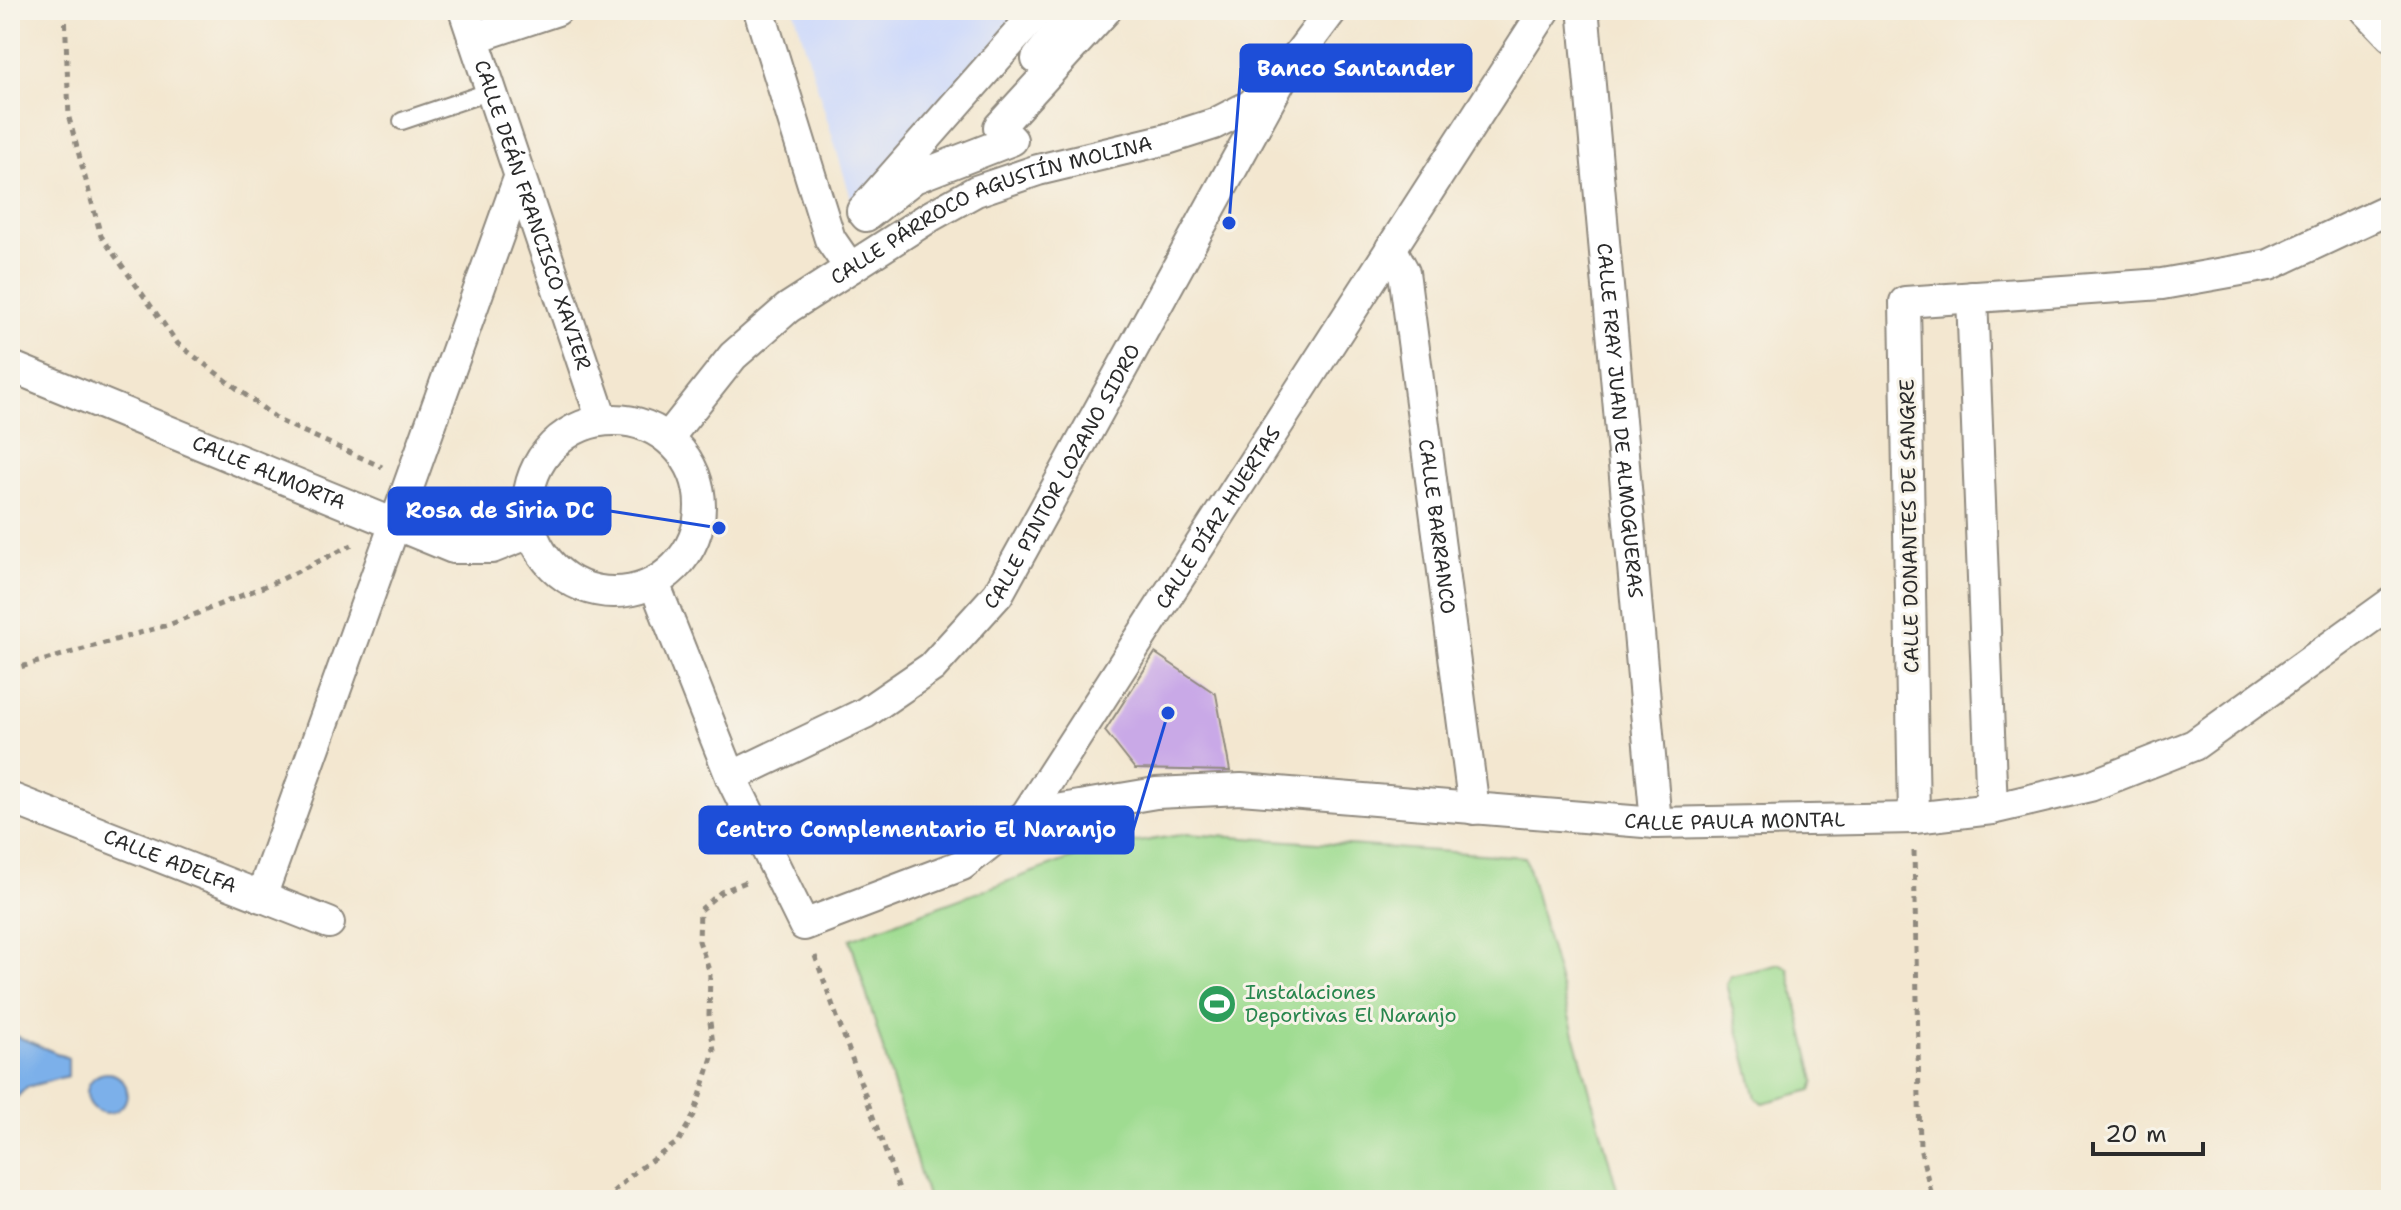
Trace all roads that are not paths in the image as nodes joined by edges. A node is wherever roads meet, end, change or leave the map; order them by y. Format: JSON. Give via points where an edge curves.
{"nodes":[{"id":1,"x":557,"y":10,"type":"edge"},
{"id":2,"x":759,"y":10,"type":"edge"},
{"id":3,"x":1039,"y":10,"type":"edge"},
{"id":4,"x":1075,"y":10,"type":"edge"},
{"id":5,"x":1106,"y":10,"type":"edge"},
{"id":6,"x":1332,"y":10,"type":"edge"},
{"id":7,"x":1545,"y":10,"type":"edge"},
{"id":8,"x":2366,"y":10,"type":"edge"},
{"id":9,"x":1587,"y":13,"type":"edge"},
{"id":10,"x":469,"y":24,"type":"edge"},
{"id":11,"x":2391,"y":36,"type":"edge"},
{"id":12,"x":1284,"y":74,"type":"junction"},
{"id":13,"x":491,"y":91,"type":"junction"},
{"id":14,"x":402,"y":121,"type":"dead end"},
{"id":15,"x":960,"y":159,"type":"junction"},
{"id":16,"x":519,"y":178,"type":"junction"},
{"id":17,"x":976,"y":191,"type":"junction"},
{"id":18,"x":2391,"y":208,"type":"edge"},
{"id":19,"x":1391,"y":248,"type":"junction"},
{"id":20,"x":850,"y":268,"type":"junction"},
{"id":21,"x":1972,"y":297,"type":"junction"},
{"id":22,"x":10,"y":366,"type":"edge"},
{"id":23,"x":602,"y":420,"type":"junction"},
{"id":24,"x":668,"y":438,"type":"junction"},
{"id":25,"x":393,"y":525,"type":"junction"},
{"id":26,"x":530,"y":533,"type":"junction"},
{"id":27,"x":654,"y":583,"type":"junction"},
{"id":28,"x":2391,"y":603,"type":"edge"},
{"id":29,"x":731,"y":777,"type":"junction"},
{"id":30,"x":10,"y":798,"type":"edge"},
{"id":31,"x":1474,"y":809,"type":"junction"},
{"id":32,"x":1992,"y":809,"type":"junction"},
{"id":33,"x":1026,"y":815,"type":"junction"},
{"id":34,"x":1914,"y":818,"type":"junction"},
{"id":35,"x":1656,"y":823,"type":"junction"},
{"id":36,"x":261,"y":897,"type":"junction"},
{"id":37,"x":329,"y":923,"type":"dead end"}],
"edges":[{"from":1,"to":10,"type":"street"},
{"from":2,"to":20,"type":"street","via":[[830,239]]},
{"from":3,"to":15,"type":"street","via":[[862,211],[866,216],[914,178]]},
{"from":4,"to":15,"type":"street"},
{"from":5,"to":15,"type":"street","via":[[999,127],[1012,140]]},
{"from":6,"to":12,"type":"street","name":"CALLE PÁRROCO AGUSTÍN MOLINA"},
{"from":7,"to":19,"type":"street","name":"CALLE DÍAZ HUERTAS"},
{"from":8,"to":11,"type":"street"},
{"from":9,"to":35,"type":"street","name":"CALLE FRAY JUAN DE ALMOGUERAS"},
{"from":10,"to":13,"type":"street","name":"CALLE DEÁN FRANCISCO XAVIER"},
{"from":12,"to":17,"type":"street","name":"CALLE PÁRROCO AGUSTÍN MOLINA","via":[[1251,105],[1214,124]]},
{"from":12,"to":29,"type":"street","name":"CALLE PINTOR LOZANO SIDRO","via":[[998,594],[932,667],[865,713]]},
{"from":13,"to":14,"type":"lane"},
{"from":13,"to":16,"type":"street","name":"CALLE DEÁN FRANCISCO XAVIER"},
{"from":15,"to":17,"type":"street"},
{"from":16,"to":23,"type":"street","name":"CALLE DEÁN FRANCISCO XAVIER"},
{"from":16,"to":25,"type":"street"},
{"from":17,"to":20,"type":"street","name":"CALLE PÁRROCO AGUSTÍN MOLINA"},
{"from":18,"to":21,"type":"street","name":"CALLE DONANTES DE SANGRE","via":[[2269,265],[2162,284]]},
{"from":19,"to":31,"type":"street","name":"CALLE BARRANCO","via":[[1404,272]]},
{"from":19,"to":33,"type":"street","name":"CALLE DÍAZ HUERTAS"},
{"from":20,"to":24,"type":"street","name":"CALLE PÁRROCO AGUSTÍN MOLINA","via":[[788,308],[733,356]]},
{"from":21,"to":32,"type":"street"},
{"from":21,"to":34,"type":"street","name":"CALLE DONANTES DE SANGRE","via":[[1905,302]]},
{"from":22,"to":25,"type":"street","name":"CALLE ALMORTA"},
{"from":23,"to":24,"type":"street","via":[[637,422]]},
{"from":23,"to":26,"type":"street","via":[[566,433],[540,459],[527,495]]},
{"from":24,"to":27,"type":"street","via":[[690,464],[700,497],[697,531],[681,561]]},
{"from":25,"to":26,"type":"street","name":"CALLE ALMORTA","via":[[453,548],[492,548]]},
{"from":25,"to":36,"type":"street"},
{"from":26,"to":27,"type":"street","via":[[549,565],[580,587],[617,593]]},
{"from":27,"to":29,"type":"street"},
{"from":28,"to":32,"type":"street","name":"CALLE PAULA MONTAL","via":[[2194,745],[2090,786]]},
{"from":29,"to":33,"type":"street","name":"CALLE DÍAZ HUERTAS","via":[[804,925],[962,865]]},
{"from":30,"to":36,"type":"street","name":"CALLE ADELFA"},
{"from":31,"to":33,"type":"street","name":"CALLE PAULA MONTAL","via":[[1241,789],[1156,793]]},
{"from":31,"to":35,"type":"street","name":"CALLE PAULA MONTAL"},
{"from":32,"to":34,"type":"street","name":"CALLE PAULA MONTAL"},
{"from":34,"to":35,"type":"street","name":"CALLE PAULA MONTAL"},
{"from":36,"to":37,"type":"street","name":"CALLE ADELFA"}]}
